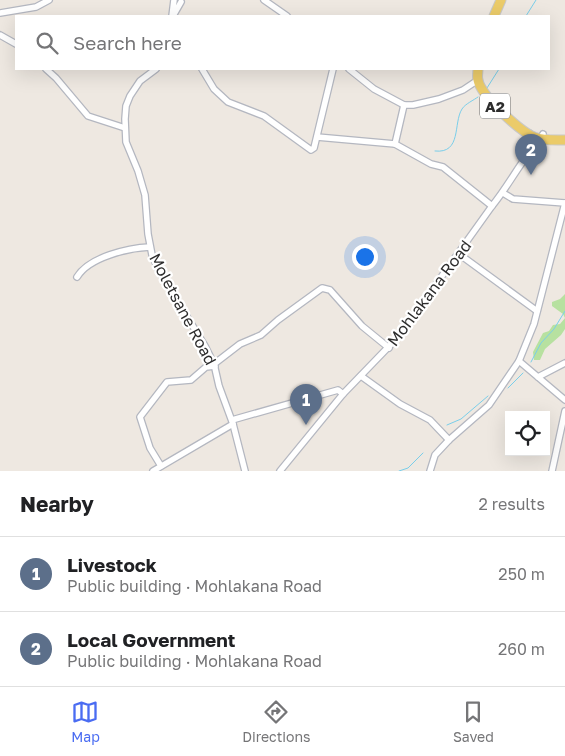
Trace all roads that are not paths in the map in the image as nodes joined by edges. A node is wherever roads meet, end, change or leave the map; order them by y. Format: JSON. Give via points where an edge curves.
{"nodes":[{"id":1,"x":49,"y":0,"type":"edge"},
{"id":2,"x":174,"y":0,"type":"edge"},
{"id":3,"x":264,"y":0,"type":"edge"},
{"id":4,"x":501,"y":0,"type":"edge"},
{"id":5,"x":182,"y":1,"type":"edge"},
{"id":6,"x":0,"y":13,"type":"edge"},
{"id":7,"x":173,"y":15,"type":"edge"},
{"id":8,"x":174,"y":15,"type":"edge"},
{"id":9,"x":286,"y":15,"type":"edge"},
{"id":10,"x":494,"y":15,"type":"edge"},
{"id":11,"x":0,"y":35,"type":"edge"},
{"id":12,"x":15,"y":43,"type":"edge"},
{"id":13,"x":47,"y":70,"type":"edge"},
{"id":14,"x":155,"y":70,"type":"edge"},
{"id":15,"x":203,"y":70,"type":"edge"},
{"id":16,"x":332,"y":70,"type":"edge"},
{"id":17,"x":350,"y":70,"type":"edge"},
{"id":18,"x":478,"y":70,"type":"edge"},
{"id":19,"x":478,"y":80,"type":"junction"},
{"id":20,"x":404,"y":105,"type":"junction"},
{"id":21,"x":125,"y":128,"type":"junction"},
{"id":22,"x":528,"y":133,"type":"junction"},
{"id":23,"x":542,"y":136,"type":"junction"},
{"id":24,"x":317,"y":137,"type":"junction"},
{"id":25,"x":565,"y":138,"type":"edge"},
{"id":26,"x":395,"y":144,"type":"junction"},
{"id":27,"x":529,"y":153,"type":"junction"},
{"id":28,"x":504,"y":193,"type":"junction"},
{"id":29,"x":565,"y":203,"type":"edge"},
{"id":30,"x":492,"y":206,"type":"junction"},
{"id":31,"x":150,"y":247,"type":"junction"},
{"id":32,"x":459,"y":254,"type":"junction"},
{"id":33,"x":77,"y":277,"type":"dead end"},
{"id":34,"x":537,"y":311,"type":"junction"},
{"id":35,"x":389,"y":348,"type":"junction"},
{"id":36,"x":519,"y":361,"type":"junction"},
{"id":37,"x":565,"y":363,"type":"edge"},
{"id":38,"x":214,"y":365,"type":"junction"},
{"id":39,"x":361,"y":376,"type":"junction"},
{"id":40,"x":538,"y":377,"type":"junction"},
{"id":41,"x":343,"y":394,"type":"junction"},
{"id":42,"x":565,"y":400,"type":"edge"},
{"id":43,"x":565,"y":411,"type":"edge"},
{"id":44,"x":232,"y":422,"type":"junction"},
{"id":45,"x":449,"y":440,"type":"junction"},
{"id":46,"x":161,"y":466,"type":"junction"},
{"id":47,"x":153,"y":471,"type":"edge"},
{"id":48,"x":245,"y":471,"type":"edge"},
{"id":49,"x":280,"y":471,"type":"edge"},
{"id":50,"x":430,"y":471,"type":"edge"},
{"id":51,"x":552,"y":471,"type":"edge"}],
"edges":[{"from":1,"to":6,"type":"street","via":[[36,7]]},
{"from":2,"to":5,"type":"street"},
{"from":2,"to":7,"type":"street"},
{"from":3,"to":9,"type":"street"},
{"from":4,"to":10,"type":"main road"},
{"from":5,"to":8,"type":"street"},
{"from":11,"to":12,"type":"street"},
{"from":13,"to":21,"type":"street","via":[[88,116]]},
{"from":14,"to":21,"type":"street","name":"Moletsane Road","via":[[140,81],[130,96]]},
{"from":15,"to":24,"type":"street","via":[[214,89],[228,102],[264,116],[311,150]]},
{"from":16,"to":24,"type":"street"},
{"from":17,"to":20,"type":"street","via":[[374,89]]},
{"from":18,"to":19,"type":"main road","number":"A2"},
{"from":19,"to":20,"type":"street","via":[[439,99]]},
{"from":19,"to":22,"type":"main road","number":"A2","via":[[484,93],[502,114]]},
{"from":20,"to":26,"type":"street"},
{"from":21,"to":31,"type":"street","name":"Moletsane Road","via":[[128,152],[145,195]]},
{"from":22,"to":23,"type":"main road","number":"A2"},
{"from":22,"to":27,"type":"street"},
{"from":23,"to":25,"type":"main road","number":"A2"},
{"from":23,"to":27,"type":"street","name":"Mohlakana Road"},
{"from":24,"to":26,"type":"street"},
{"from":26,"to":30,"type":"street","via":[[443,168]]},
{"from":27,"to":28,"type":"street","name":"Mohlakana Road"},
{"from":28,"to":29,"type":"street","via":[[513,198]]},
{"from":28,"to":30,"type":"street","name":"Mohlakana Road"},
{"from":29,"to":34,"type":"street"},
{"from":30,"to":32,"type":"street","name":"Mohlakana Road"},
{"from":31,"to":33,"type":"street","via":[[132,248],[105,257],[81,271]]},
{"from":31,"to":38,"type":"street","name":"Moletsane Road","via":[[159,272]]},
{"from":32,"to":34,"type":"street"},
{"from":32,"to":35,"type":"street","name":"Mohlakana Road"},
{"from":34,"to":36,"type":"street"},
{"from":35,"to":38,"type":"street","via":[[362,326],[330,290],[322,288],[261,335],[240,344]]},
{"from":35,"to":39,"type":"street","name":"Mohlakana Road"},
{"from":36,"to":40,"type":"street"},
{"from":36,"to":45,"type":"street","via":[[489,405]]},
{"from":37,"to":40,"type":"street"},
{"from":38,"to":44,"type":"street","name":"Moletsane Road"},
{"from":38,"to":46,"type":"street","via":[[206,367],[191,380],[167,382],[140,417],[150,448]]},
{"from":39,"to":41,"type":"street","name":"Mohlakana Road"},
{"from":39,"to":45,"type":"street","via":[[400,404],[430,420]]},
{"from":40,"to":42,"type":"street"},
{"from":41,"to":44,"type":"street","via":[[338,390]]},
{"from":41,"to":49,"type":"street","name":"Mohlakana Road"},
{"from":43,"to":51,"type":"street"},
{"from":44,"to":46,"type":"street"},
{"from":44,"to":48,"type":"street","name":"Moletsane Road"},
{"from":45,"to":50,"type":"street","via":[[434,455]]},
{"from":46,"to":47,"type":"street"}]}
